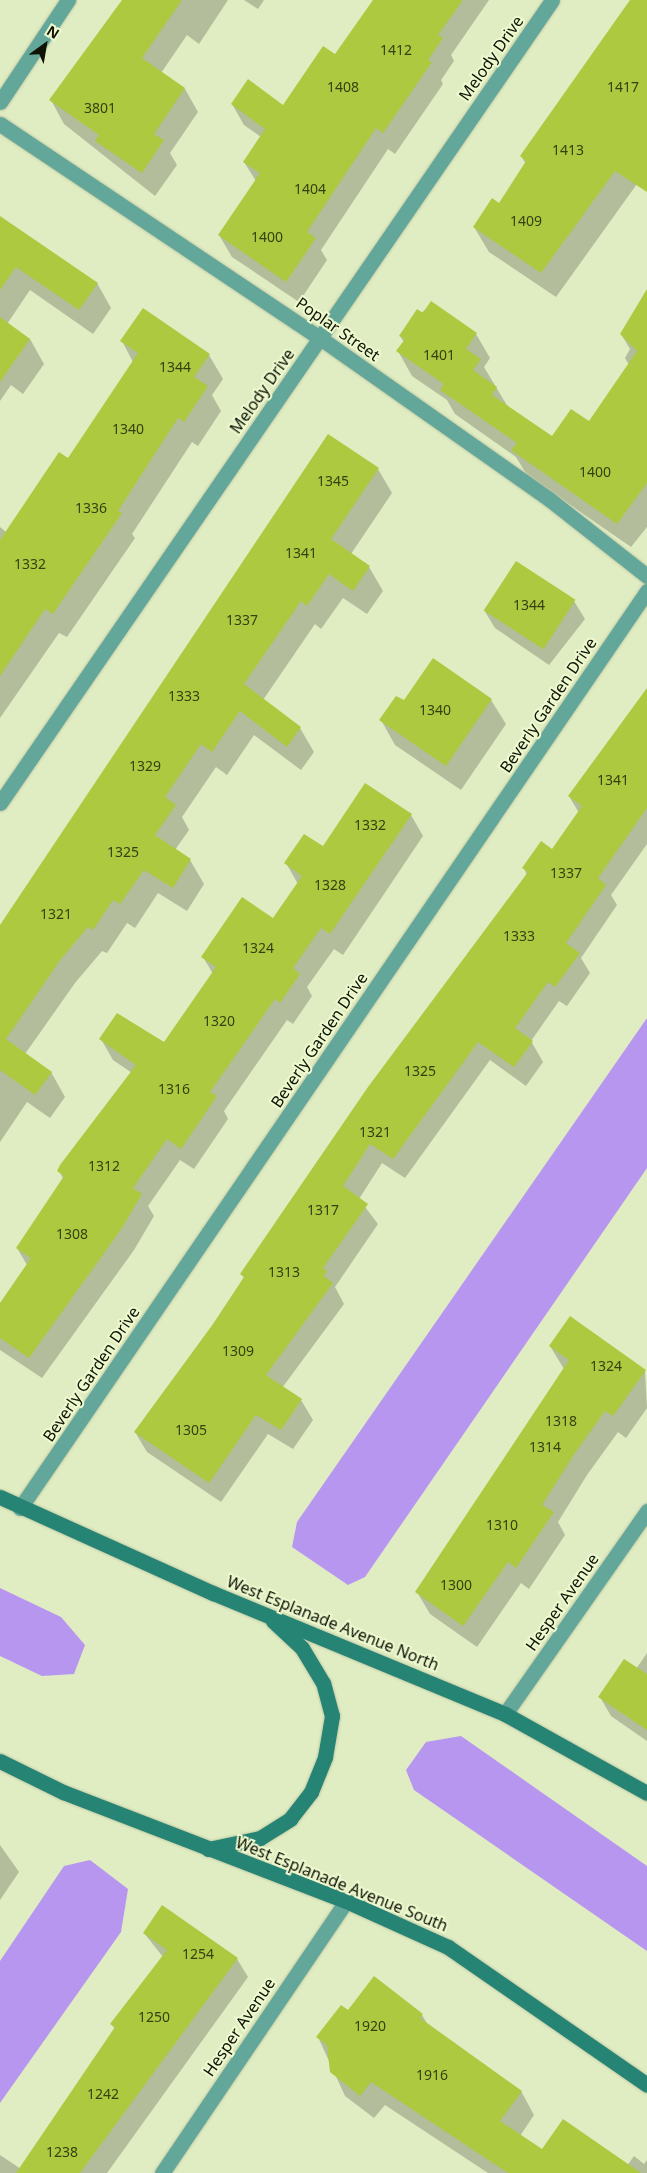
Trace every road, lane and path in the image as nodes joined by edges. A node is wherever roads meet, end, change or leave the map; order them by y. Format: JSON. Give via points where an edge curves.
{"nodes":[{"id":1,"x":68,"y":0,"type":"edge"},
{"id":2,"x":552,"y":0,"type":"edge"},
{"id":3,"x":0,"y":102,"type":"edge"},
{"id":4,"x":0,"y":124,"type":"edge"},
{"id":5,"x":320,"y":338,"type":"junction"},
{"id":6,"x":647,"y":576,"type":"edge"},
{"id":7,"x":647,"y":591,"type":"edge"},
{"id":8,"x":0,"y":803,"type":"edge"},
{"id":9,"x":0,"y":1497,"type":"edge"},
{"id":10,"x":20,"y":1508,"type":"junction"},
{"id":11,"x":647,"y":1511,"type":"edge"},
{"id":12,"x":266,"y":1615,"type":"junction"},
{"id":13,"x":505,"y":1714,"type":"junction"},
{"id":14,"x":0,"y":1761,"type":"edge"},
{"id":15,"x":647,"y":1792,"type":"edge"},
{"id":16,"x":208,"y":1849,"type":"junction"},
{"id":17,"x":346,"y":1901,"type":"junction"},
{"id":18,"x":647,"y":2085,"type":"edge"},
{"id":19,"x":162,"y":2173,"type":"edge"}],
"edges":[{"from":1,"to":3,"type":"street"},
{"from":2,"to":5,"type":"street","name":"Melody Drive"},
{"from":4,"to":5,"type":"street","name":"Poplar Street"},
{"from":5,"to":6,"type":"street","name":"Poplar Street","via":[[550,499]]},
{"from":5,"to":8,"type":"street","name":"Melody Drive"},
{"from":7,"to":10,"type":"street","name":"Beverly Garden Drive"},
{"from":9,"to":10,"type":"main road","name":"West Esplanade Avenue North"},
{"from":10,"to":12,"type":"main road","name":"West Esplanade Avenue North"},
{"from":11,"to":13,"type":"street","name":"Hesper Avenue"},
{"from":12,"to":13,"type":"main road","name":"West Esplanade Avenue North"},
{"from":12,"to":16,"type":"main road","via":[[302,1648],[324,1683],[332,1716],[325,1758],[311,1792],[290,1819],[260,1838]]},
{"from":13,"to":15,"type":"main road","name":"West Esplanade Avenue North"},
{"from":14,"to":16,"type":"main road","name":"West Esplanade Avenue South","via":[[63,1792]]},
{"from":16,"to":17,"type":"main road","name":"West Esplanade Avenue South"},
{"from":17,"to":18,"type":"main road","name":"West Esplanade Avenue South","via":[[448,1947]]},
{"from":17,"to":19,"type":"street","name":"Hesper Avenue"}]}
